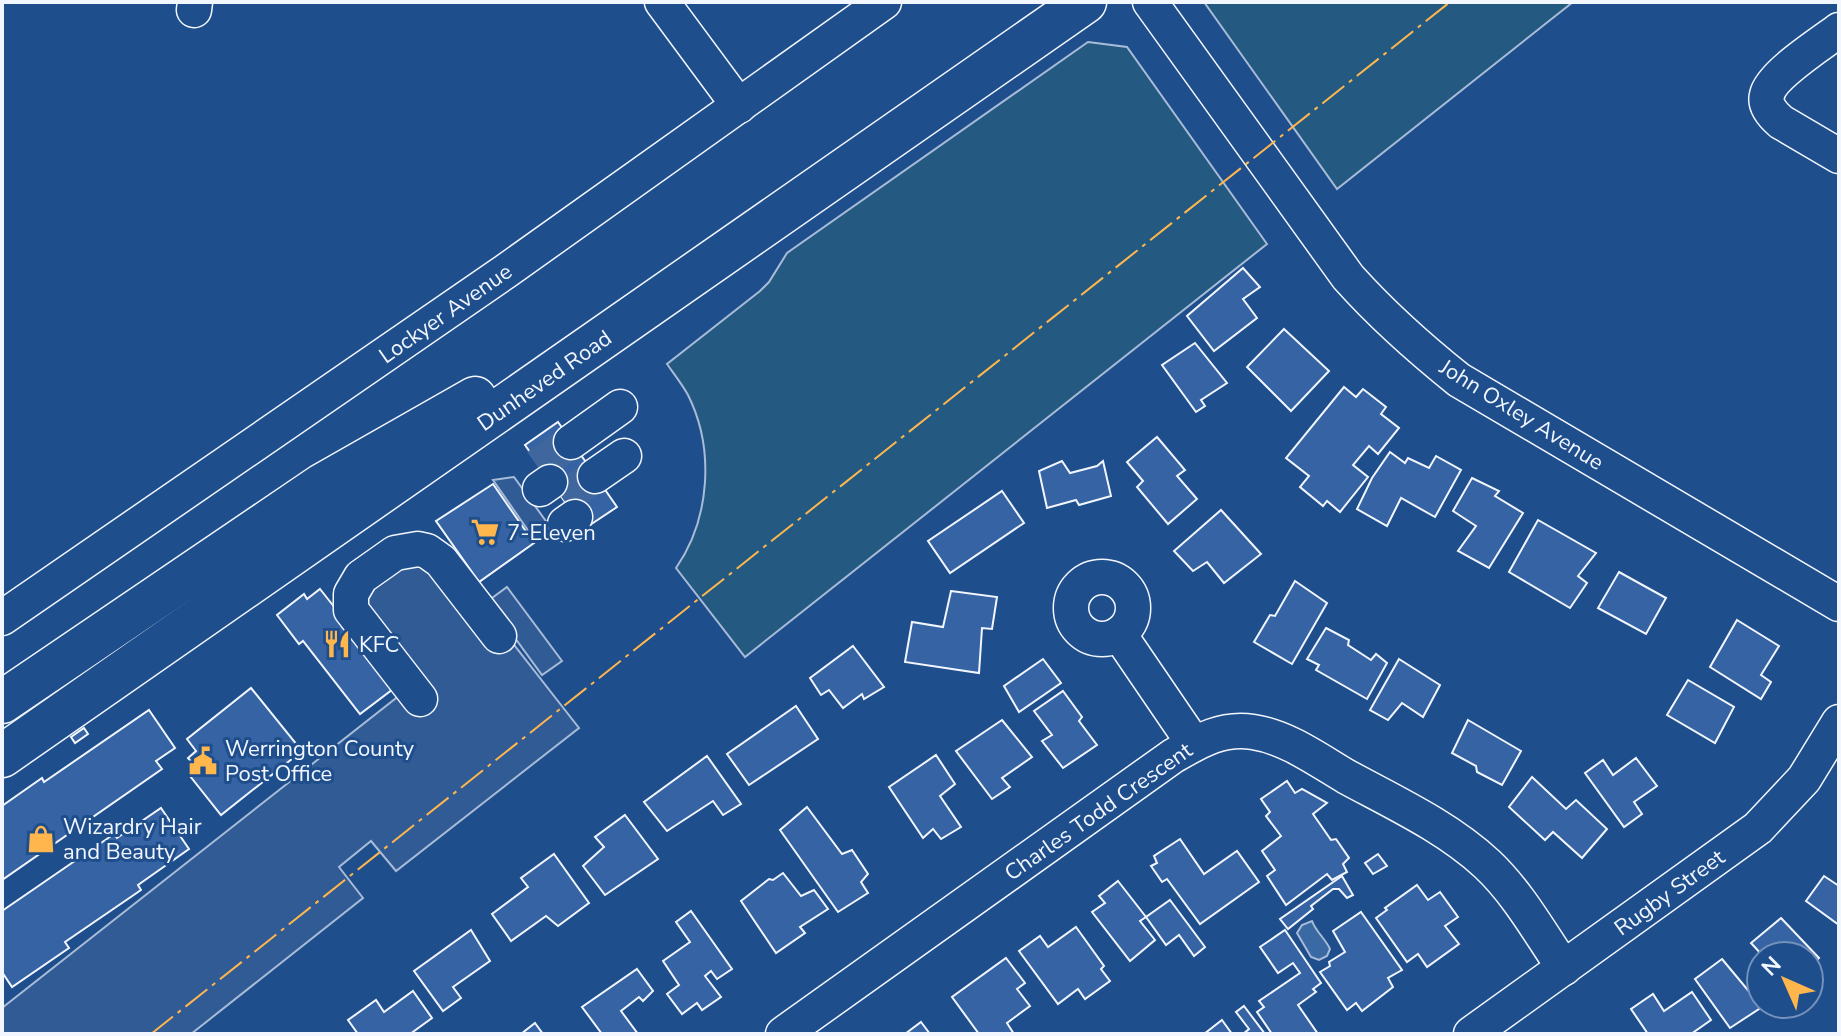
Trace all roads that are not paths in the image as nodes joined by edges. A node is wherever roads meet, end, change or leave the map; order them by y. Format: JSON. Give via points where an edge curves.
{"nodes":[{"id":1,"x":662,"y":2,"type":"edge"},
{"id":2,"x":884,"y":2,"type":"edge"},
{"id":3,"x":1034,"y":2,"type":"edge"},
{"id":4,"x":1085,"y":2,"type":"edge"},
{"id":5,"x":1150,"y":2,"type":"edge"},
{"id":6,"x":1839,"y":30,"type":"edge"},
{"id":7,"x":739,"y":106,"type":"junction"},
{"id":8,"x":1839,"y":156,"type":"edge"},
{"id":9,"x":246,"y":535,"type":"junction"},
{"id":10,"x":170,"y":589,"type":"junction"},
{"id":11,"x":230,"y":596,"type":"junction"},
{"id":12,"x":1839,"y":604,"type":"edge"},
{"id":13,"x":2,"y":618,"type":"edge"},
{"id":14,"x":1119,"y":634,"type":"dead end"},
{"id":15,"x":499,"y":636,"type":"dead end"},
{"id":16,"x":420,"y":699,"type":"dead end"},
{"id":17,"x":2,"y":702,"type":"edge"},
{"id":18,"x":1839,"y":722,"type":"edge"},
{"id":19,"x":1194,"y":744,"type":"junction"},
{"id":20,"x":2,"y":756,"type":"edge"},
{"id":21,"x":1564,"y":968,"type":"junction"},
{"id":22,"x":783,"y":1034,"type":"edge"},
{"id":23,"x":1471,"y":1034,"type":"edge"}],
"edges":[{"from":1,"to":7,"type":"street"},
{"from":2,"to":7,"type":"street","name":"Lockyer Avenue"},
{"from":3,"to":9,"type":"main road","name":"Dunheved Road","via":[[536,359]]},
{"from":4,"to":11,"type":"main road","name":"Dunheved Road"},
{"from":5,"to":12,"type":"street","name":"John Oxley Avenue","via":[[1348,277],[1419,349],[1472,387]]},
{"from":6,"to":8,"type":"street","via":[[1777,79],[1766,101],[1781,122]]},
{"from":7,"to":13,"type":"street","name":"Lockyer Avenue"},
{"from":9,"to":10,"type":"main road","name":"Dunheved Road"},
{"from":9,"to":11,"type":"main road"},
{"from":10,"to":11,"type":"main road"},
{"from":10,"to":17,"type":"main road","name":"Dunheved Road"},
{"from":11,"to":20,"type":"main road","name":"Dunheved Road"},
{"from":14,"to":19,"type":"street"},
{"from":15,"to":16,"type":"street","via":[[441,561],[427,551],[395,553],[361,577],[351,594],[351,610]]},
{"from":18,"to":21,"type":"street","name":"Rugby Street","via":[[1804,779],[1758,828]]},
{"from":19,"to":21,"type":"street","name":"Charles Todd Crescent","via":[[1233,731],[1271,736],[1435,826],[1503,882]]},
{"from":19,"to":22,"type":"street","name":"Charles Todd Crescent"},
{"from":21,"to":23,"type":"street","name":"Rugby Street"}]}
